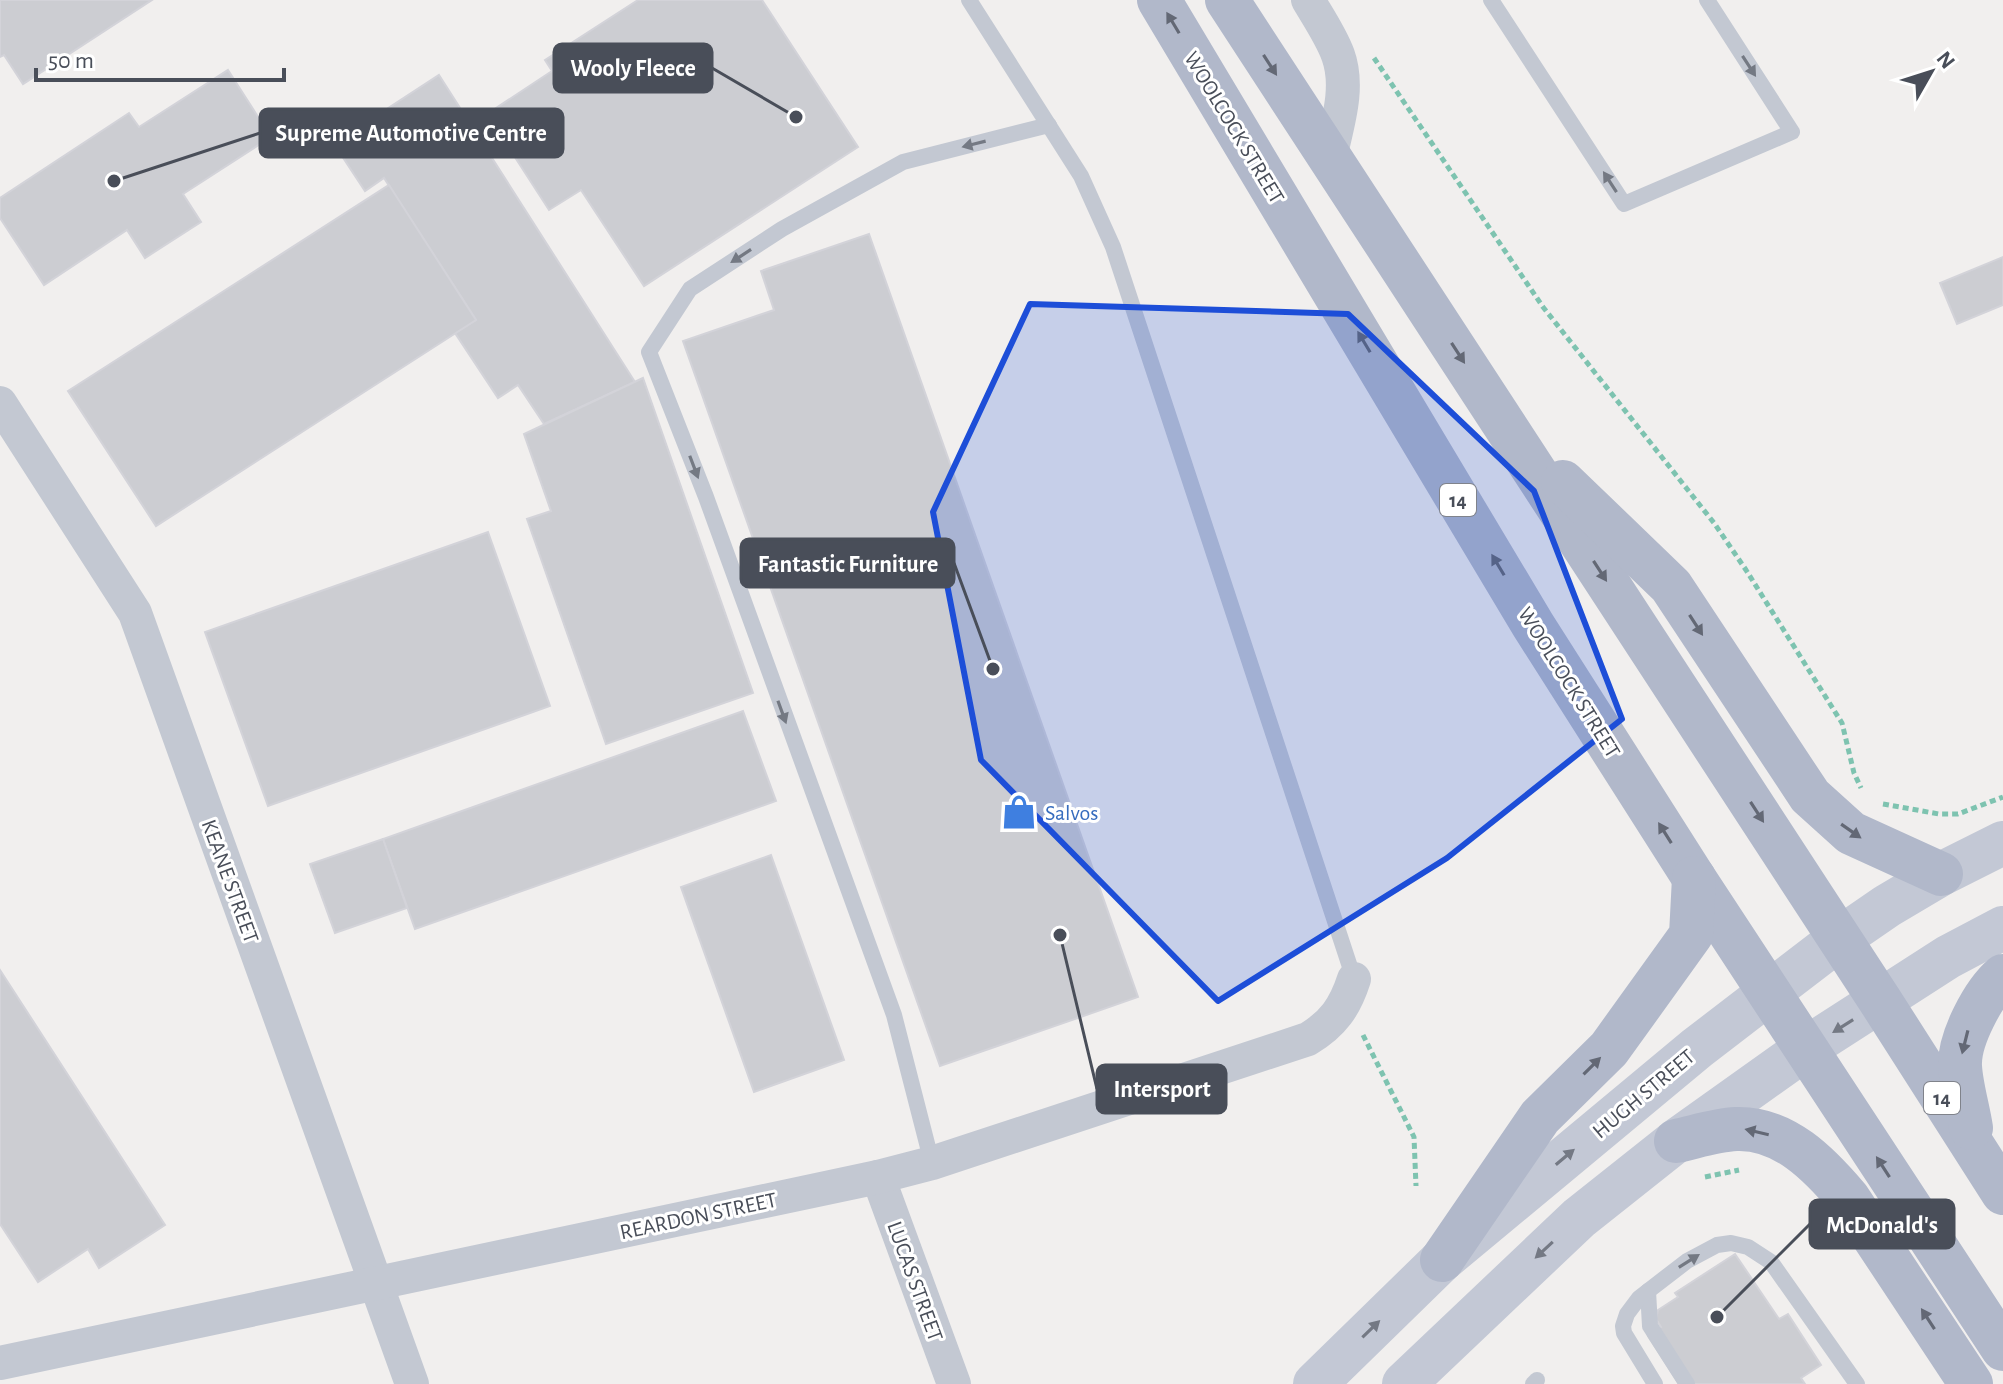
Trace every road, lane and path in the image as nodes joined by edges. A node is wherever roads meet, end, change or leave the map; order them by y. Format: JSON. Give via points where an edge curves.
{"nodes":[{"id":1,"x":969,"y":0,"type":"edge"},
{"id":2,"x":1159,"y":0,"type":"edge"},
{"id":3,"x":1227,"y":0,"type":"edge"},
{"id":4,"x":1308,"y":0,"type":"edge"},
{"id":5,"x":1491,"y":0,"type":"edge"},
{"id":6,"x":1707,"y":0,"type":"edge"},
{"id":7,"x":1338,"y":53,"type":"junction"},
{"id":8,"x":1049,"y":125,"type":"junction"},
{"id":9,"x":1330,"y":158,"type":"junction"},
{"id":10,"x":0,"y":403,"type":"edge"},
{"id":11,"x":1507,"y":427,"type":"junction"},
{"id":12,"x":2003,"y":797,"type":"edge"},
{"id":13,"x":1882,"y":803,"type":"junction"},
{"id":14,"x":1879,"y":816,"type":"dead end"},
{"id":15,"x":2003,"y":843,"type":"edge"},
{"id":16,"x":1941,"y":874,"type":"junction"},
{"id":17,"x":1694,"y":878,"type":"junction"},
{"id":18,"x":2003,"y":928,"type":"edge"},
{"id":19,"x":1839,"y":939,"type":"junction"},
{"id":20,"x":2003,"y":976,"type":"edge"},
{"id":21,"x":1351,"y":991,"type":"junction"},
{"id":22,"x":1768,"y":993,"type":"junction"},
{"id":23,"x":1881,"y":1002,"type":"junction"},
{"id":24,"x":1805,"y":1049,"type":"junction"},
{"id":25,"x":1676,"y":1141,"type":"junction"},
{"id":26,"x":1975,"y":1149,"type":"junction"},
{"id":27,"x":932,"y":1163,"type":"junction"},
{"id":28,"x":878,"y":1177,"type":"junction"},
{"id":29,"x":1416,"y":1186,"type":"dead end"},
{"id":30,"x":2003,"y":1193,"type":"edge"},
{"id":31,"x":1442,"y":1260,"type":"junction"},
{"id":32,"x":374,"y":1283,"type":"junction"},
{"id":33,"x":1648,"y":1291,"type":"junction"},
{"id":34,"x":2003,"y":1349,"type":"edge"},
{"id":35,"x":0,"y":1363,"type":"edge"},
{"id":36,"x":1854,"y":1382,"type":"edge"},
{"id":37,"x":412,"y":1384,"type":"edge"},
{"id":38,"x":954,"y":1384,"type":"edge"},
{"id":39,"x":1315,"y":1384,"type":"edge"},
{"id":40,"x":1404,"y":1384,"type":"edge"},
{"id":41,"x":1655,"y":1384,"type":"edge"},
{"id":42,"x":1687,"y":1384,"type":"edge"},
{"id":43,"x":1971,"y":1384,"type":"edge"}],
"edges":[{"from":1,"to":8,"type":"lane"},
{"from":17,"to":2,"type":"main road","name":"WOOLCOCK STREET","number":"14","one_way":true,"via":[[1525,611]]},
{"from":3,"to":9,"type":"main road","number":"14","one_way":true},
{"from":4,"to":7,"type":"street"},
{"from":6,"to":5,"type":"lane","one_way":true,"via":[[1792,132],[1624,204]]},
{"from":7,"to":9,"type":"street","via":[[1343,95]]},
{"from":7,"to":13,"type":"path","via":[[1374,58],[1383,68],[1543,307],[1714,523],[1842,723],[1860,788]]},
{"from":8,"to":21,"type":"lane","via":[[1081,176],[1113,247]]},
{"from":8,"to":27,"type":"lane","one_way":true,"via":[[903,162],[782,229],[690,289],[649,352],[894,1015]]},
{"from":9,"to":11,"type":"main road","number":"14","one_way":true},
{"from":10,"to":32,"type":"street","name":"KEANE STREET","via":[[135,613]]},
{"from":11,"to":16,"type":"main road","one_way":true,"via":[[1671,586],[1810,796],[1851,833]]},
{"from":11,"to":19,"type":"main road","number":"14","one_way":true},
{"from":12,"to":13,"type":"path","via":[[1958,814]]},
{"from":13,"to":14,"type":"path"},
{"from":15,"to":16,"type":"main road","name":"HUGH STREET"},
{"from":16,"to":19,"type":"main road","name":"HUGH STREET"},
{"from":17,"to":22,"type":"main road","name":"WOOLCOCK STREET","number":"14"},
{"from":31,"to":17,"type":"main road","one_way":true,"via":[[1540,1117],[1609,1049],[1691,935]]},
{"from":18,"to":23,"type":"main road"},
{"from":19,"to":22,"type":"main road","name":"HUGH STREET"},
{"from":19,"to":23,"type":"main road","number":"14"},
{"from":20,"to":26,"type":"main road","one_way":true,"via":[[1967,1032],[1960,1064]]},
{"from":21,"to":27,"type":"street","name":"REARDON STREET","via":[[1328,1027],[1308,1039]]},
{"from":21,"to":29,"type":"path","via":[[1414,1137]]},
{"from":22,"to":24,"type":"main road","name":"WOOLCOCK STREET","number":"14"},
{"from":31,"to":22,"type":"main road","name":"HUGH STREET","one_way":true},
{"from":23,"to":24,"type":"main road","one_way":true},
{"from":23,"to":26,"type":"main road","number":"14"},
{"from":24,"to":25,"type":"main road"},
{"from":34,"to":24,"type":"main road","name":"WOOLCOCK STREET","number":"14","one_way":true},
{"from":25,"to":40,"type":"main road","one_way":true,"via":[[1579,1218]]},
{"from":43,"to":25,"type":"main road","one_way":true,"via":[[1827,1173],[1791,1144],[1755,1129]]},
{"from":26,"to":30,"type":"main road","number":"14"},
{"from":27,"to":28,"type":"street","name":"REARDON STREET"},
{"from":28,"to":32,"type":"street","name":"REARDON STREET"},
{"from":28,"to":38,"type":"street","name":"LUCAS STREET"},
{"from":39,"to":31,"type":"main road","name":"HUGH STREET","one_way":true},
{"from":32,"to":35,"type":"street","name":"REARDON STREET"},
{"from":32,"to":37,"type":"street","name":"KEANE STREET"},
{"from":33,"to":36,"type":"lane","one_way":true,"via":[[1717,1245],[1748,1247],[1771,1262]]},
{"from":33,"to":41,"type":"lane","via":[[1623,1326]]},
{"from":33,"to":42,"type":"lane","via":[[1650,1326]]}]}
